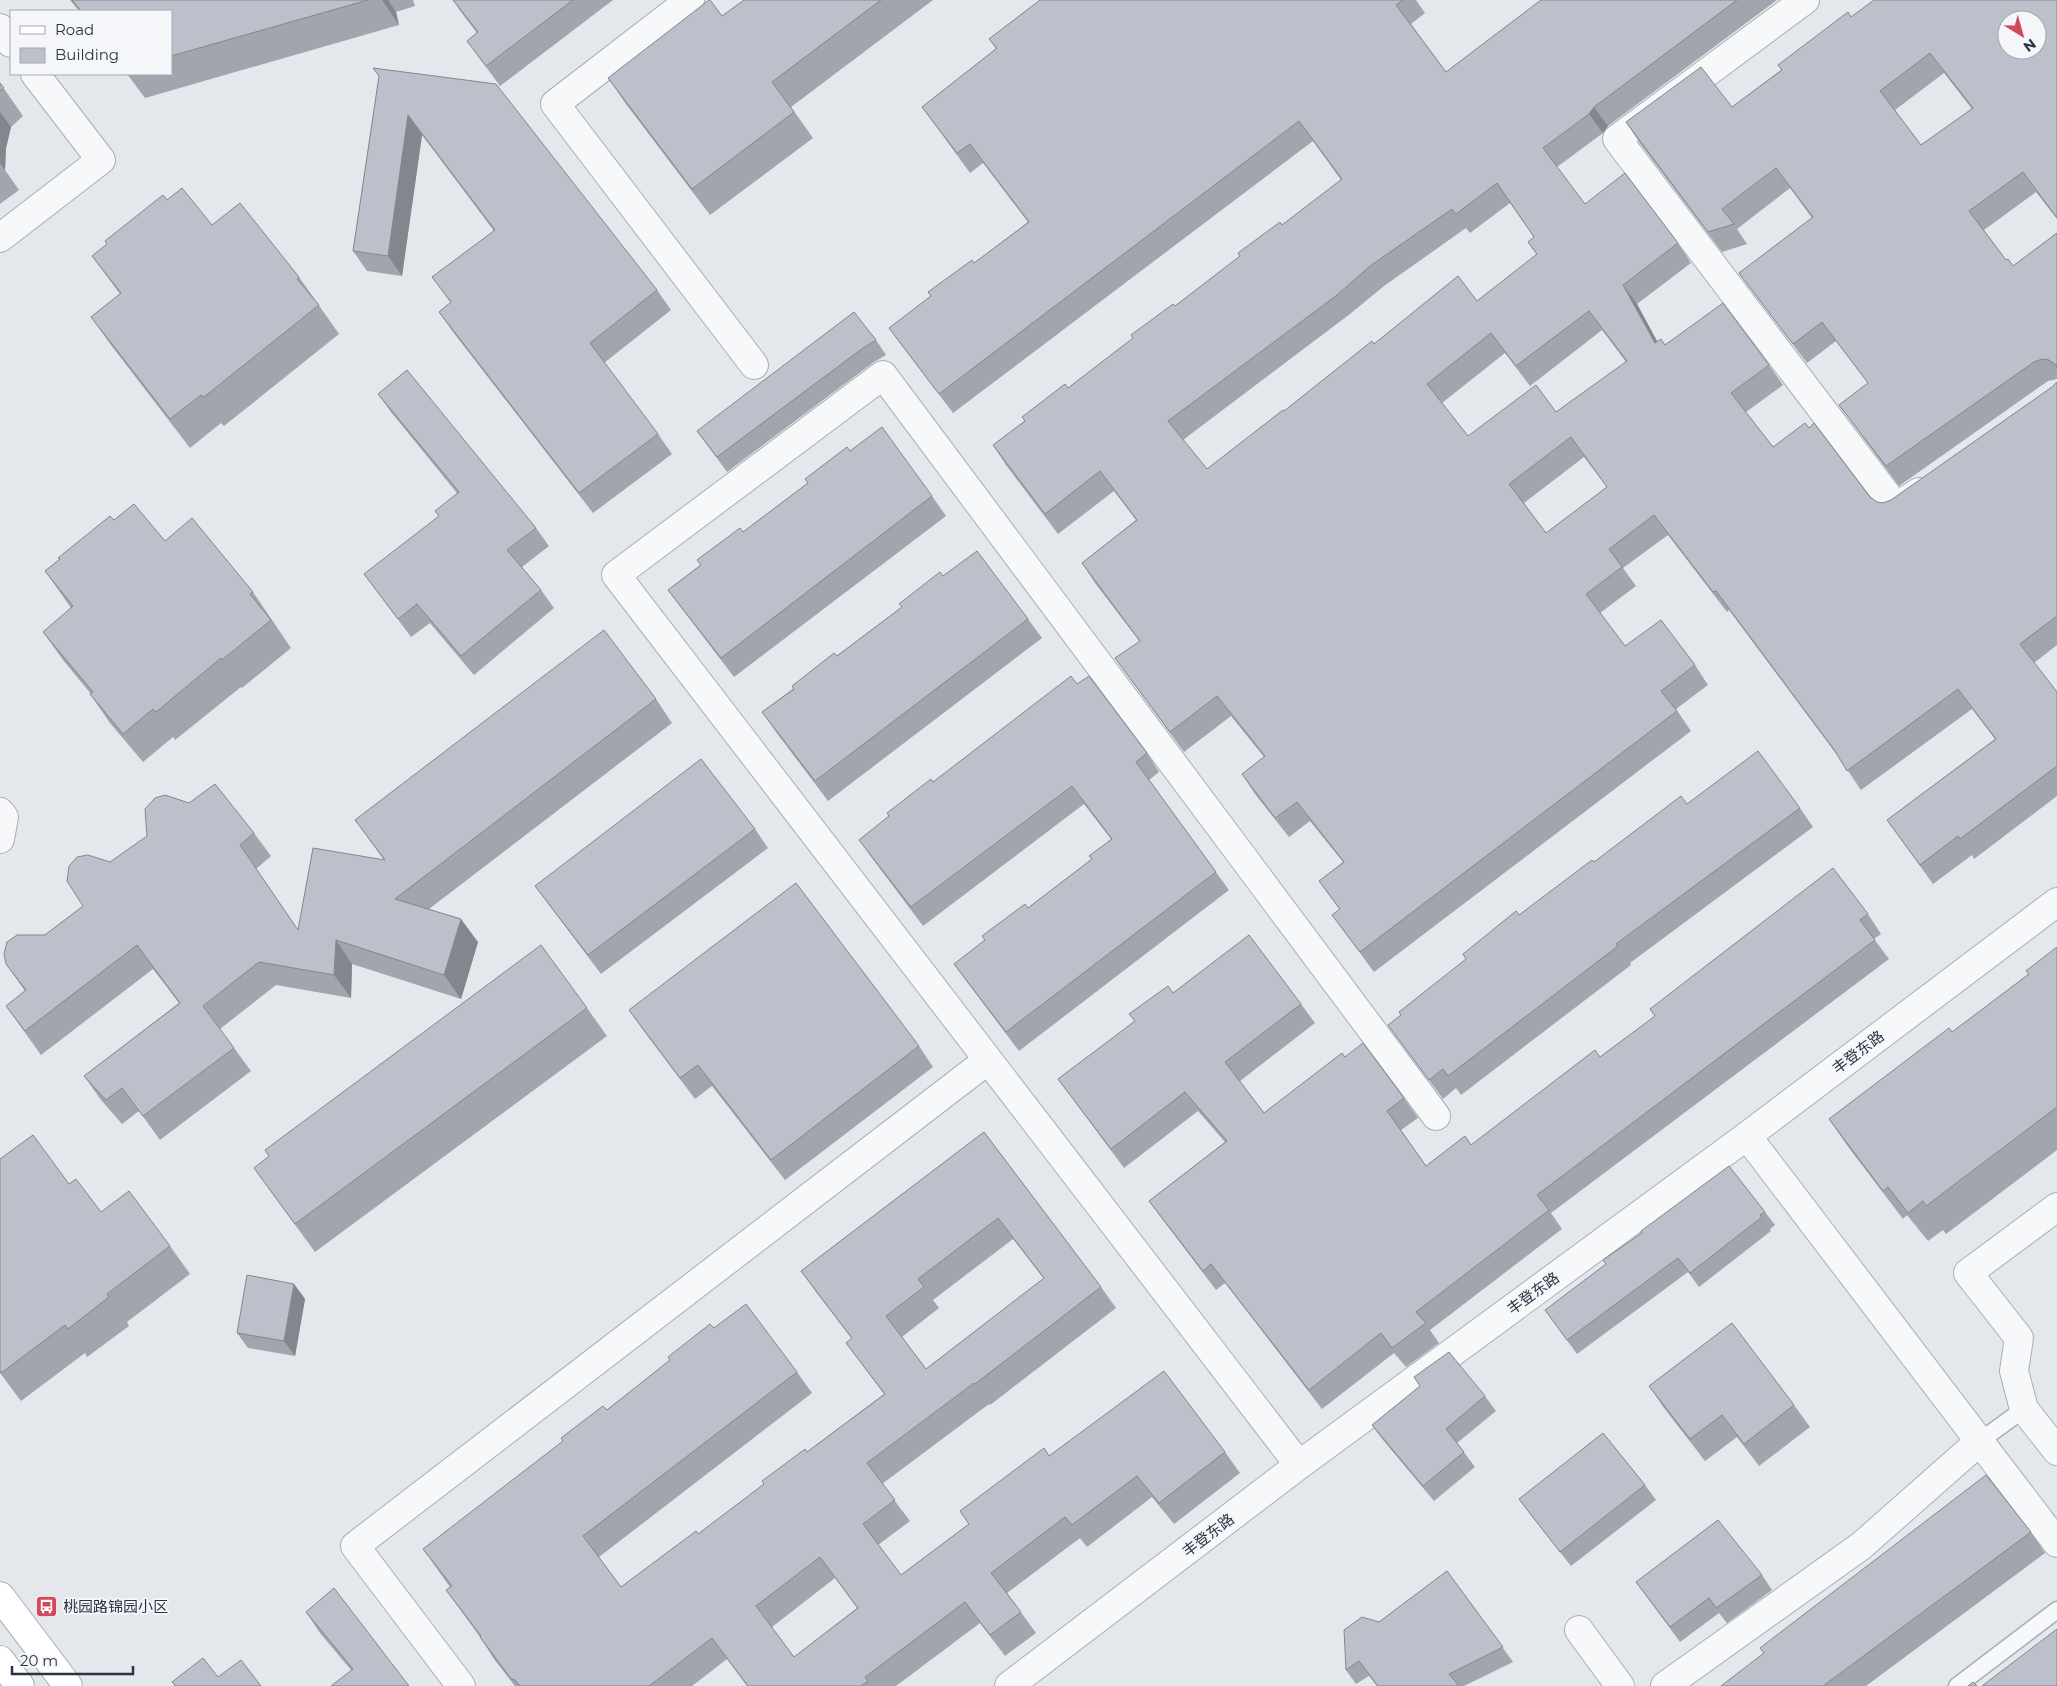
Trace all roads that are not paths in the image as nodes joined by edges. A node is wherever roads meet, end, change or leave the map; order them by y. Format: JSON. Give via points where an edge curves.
{"nodes":[{"id":1,"x":690,"y":0,"type":"edge"},
{"id":2,"x":1805,"y":0,"type":"edge"},
{"id":3,"x":0,"y":28,"type":"edge"},
{"id":4,"x":10,"y":42,"type":"edge"},
{"id":5,"x":36,"y":75,"type":"edge"},
{"id":6,"x":0,"y":238,"type":"edge"},
{"id":7,"x":754,"y":365,"type":"dead end"},
{"id":8,"x":1936,"y":479,"type":"edge"},
{"id":9,"x":0,"y":812,"type":"edge"},
{"id":10,"x":0,"y":839,"type":"edge"},
{"id":11,"x":2057,"y":902,"type":"edge"},
{"id":12,"x":988,"y":1060,"type":"junction"},
{"id":13,"x":1436,"y":1116,"type":"dead end"},
{"id":14,"x":1747,"y":1136,"type":"junction"},
{"id":15,"x":2057,"y":1207,"type":"edge"},
{"id":16,"x":2024,"y":1409,"type":"junction"},
{"id":17,"x":1980,"y":1441,"type":"junction"},
{"id":18,"x":2057,"y":1451,"type":"edge"},
{"id":19,"x":1299,"y":1465,"type":"junction"},
{"id":20,"x":2057,"y":1543,"type":"edge"},
{"id":21,"x":0,"y":1596,"type":"edge"},
{"id":22,"x":2057,"y":1610,"type":"edge"},
{"id":23,"x":1579,"y":1630,"type":"dead end"},
{"id":24,"x":0,"y":1660,"type":"edge"},
{"id":25,"x":20,"y":1686,"type":"edge"},
{"id":26,"x":68,"y":1686,"type":"edge"},
{"id":27,"x":461,"y":1686,"type":"edge"},
{"id":28,"x":1009,"y":1686,"type":"edge"},
{"id":29,"x":1620,"y":1686,"type":"edge"},
{"id":30,"x":1665,"y":1686,"type":"edge"},
{"id":31,"x":1957,"y":1686,"type":"edge"}],
"edges":[{"from":1,"to":7,"type":"street","via":[[555,104]]},
{"from":2,"to":8,"type":"street","via":[[1617,139],[1896,507]]},
{"from":3,"to":4,"type":"street"},
{"from":5,"to":6,"type":"street","via":[[101,160]]},
{"from":9,"to":10,"type":"street","via":[[4,816]]},
{"from":11,"to":14,"type":"street","name":"丰登东路"},
{"from":12,"to":13,"type":"street","via":[[616,576],[883,375]]},
{"from":12,"to":19,"type":"street"},
{"from":12,"to":27,"type":"street","via":[[355,1546]]},
{"from":14,"to":17,"type":"street"},
{"from":14,"to":19,"type":"street","name":"丰登东路"},
{"from":15,"to":16,"type":"street","via":[[1968,1273],[2019,1338],[2014,1371]]},
{"from":16,"to":17,"type":"lane"},
{"from":16,"to":18,"type":"street"},
{"from":17,"to":20,"type":"street"},
{"from":17,"to":30,"type":"street","via":[[1861,1546]]},
{"from":19,"to":28,"type":"street","name":"丰登东路"},
{"from":21,"to":26,"type":"main road"},
{"from":22,"to":31,"type":"lane"},
{"from":23,"to":29,"type":"street"},
{"from":24,"to":25,"type":"main road"}]}
